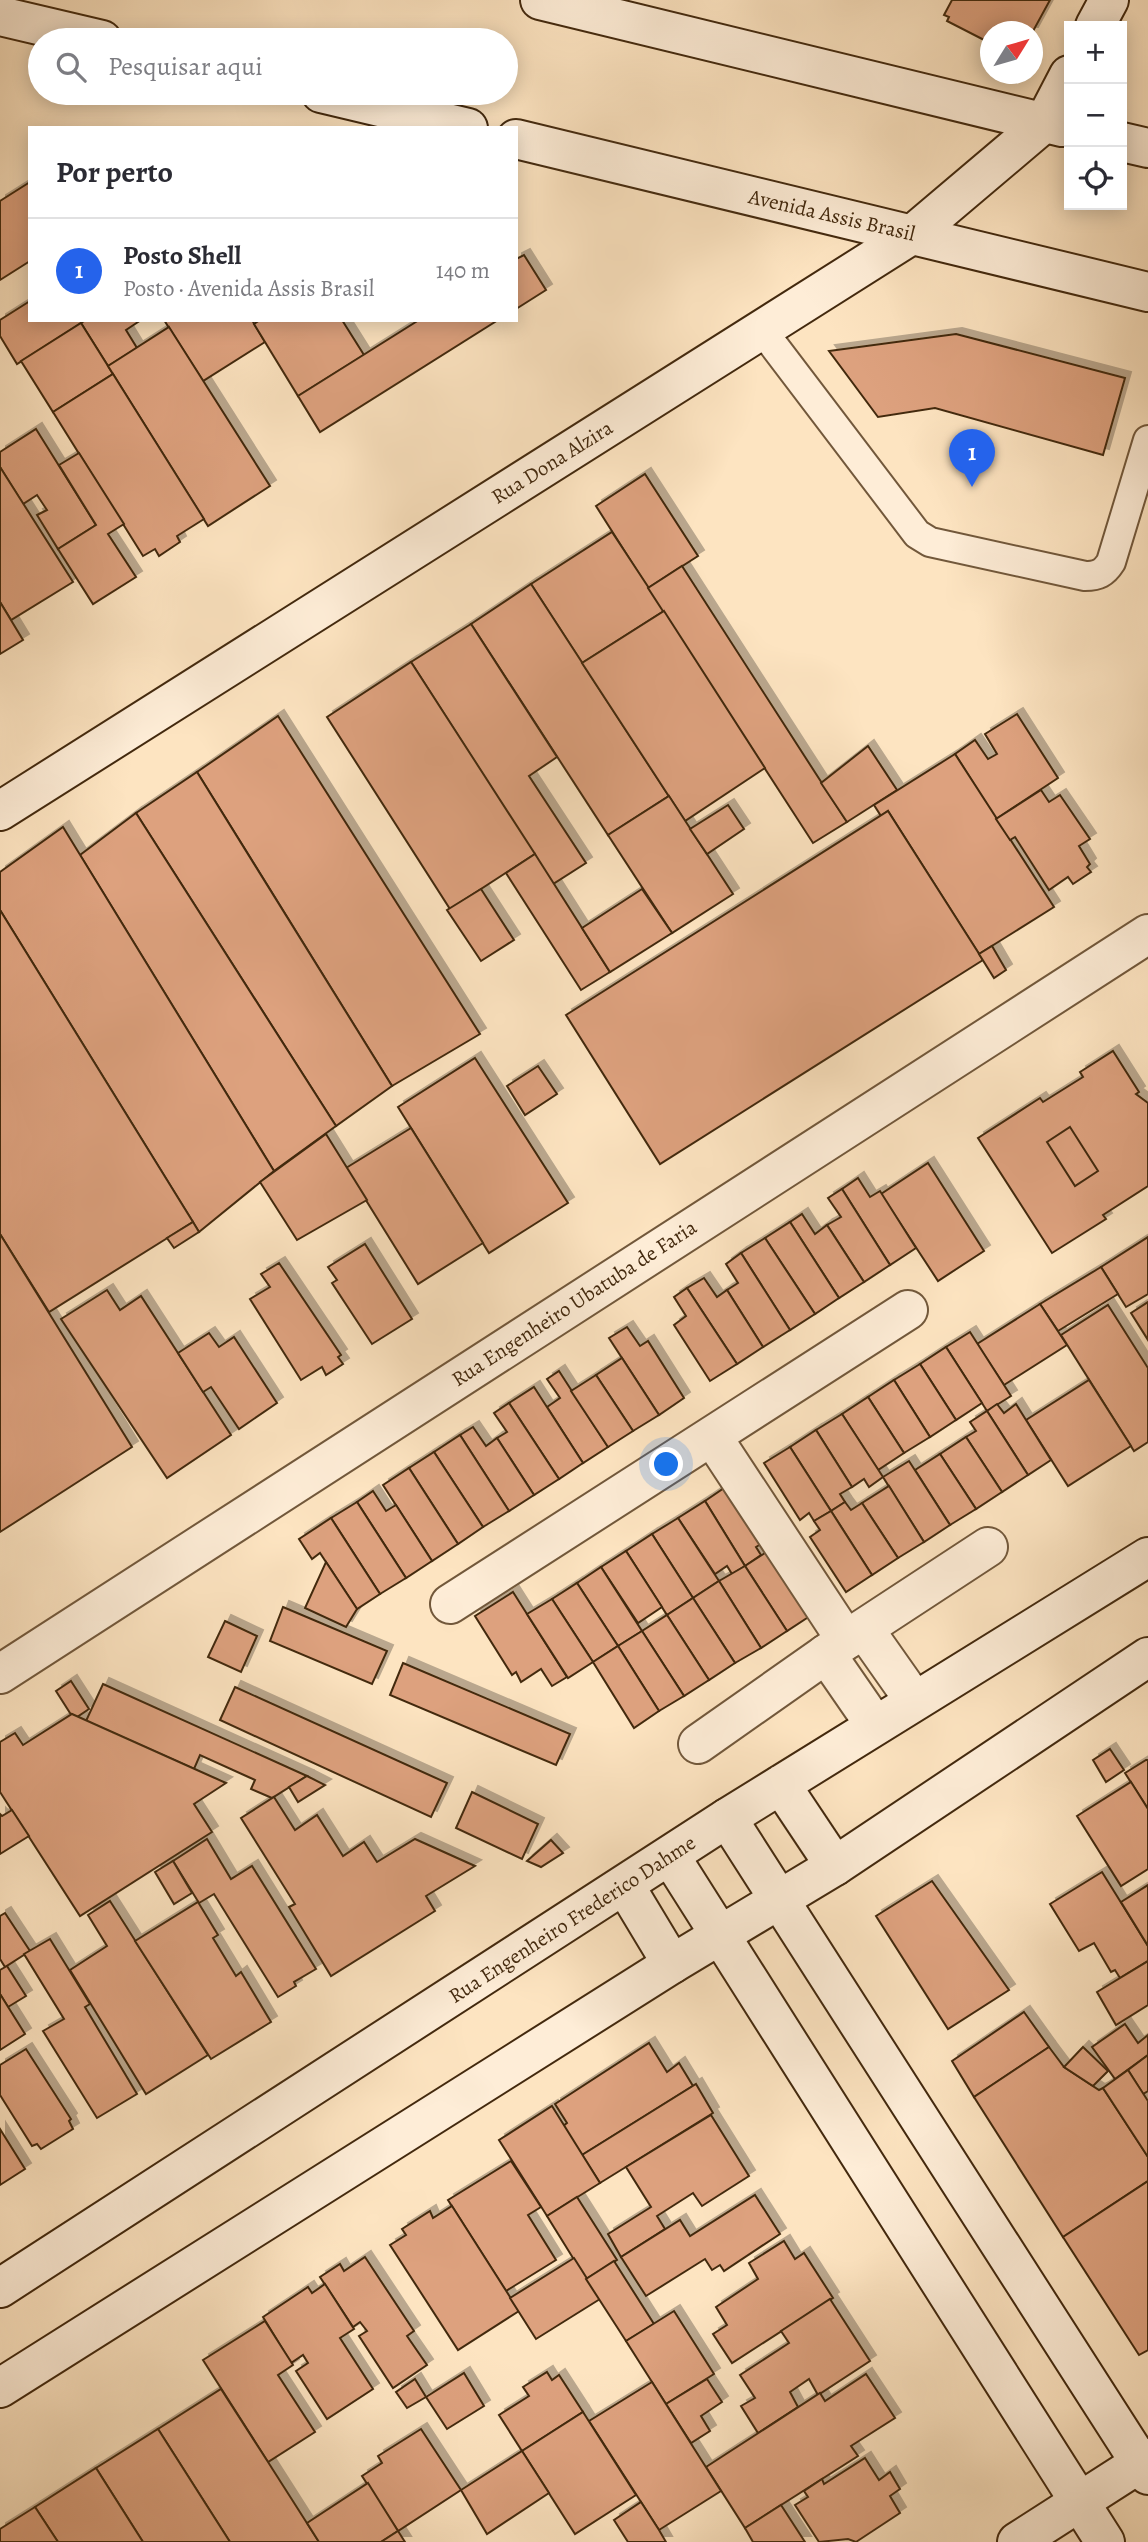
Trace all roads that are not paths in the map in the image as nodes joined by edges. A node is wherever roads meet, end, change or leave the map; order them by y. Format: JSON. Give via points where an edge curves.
{"nodes":[{"id":1,"x":540,"y":0,"type":"edge"},
{"id":2,"x":1109,"y":0,"type":"edge"},
{"id":3,"x":0,"y":16,"type":"edge"},
{"id":4,"x":1098,"y":21,"type":"edge"},
{"id":5,"x":52,"y":28,"type":"edge"},
{"id":6,"x":1067,"y":84,"type":"edge"},
{"id":7,"x":371,"y":105,"type":"edge"},
{"id":8,"x":460,"y":126,"type":"edge"},
{"id":9,"x":1057,"y":126,"type":"edge"},
{"id":10,"x":518,"y":139,"type":"edge"},
{"id":11,"x":1127,"y":143,"type":"edge"},
{"id":12,"x":1148,"y":148,"type":"edge"},
{"id":13,"x":913,"y":234,"type":"junction"},
{"id":14,"x":1148,"y":292,"type":"edge"},
{"id":15,"x":762,"y":330,"type":"junction"},
{"id":16,"x":1148,"y":440,"type":"edge"},
{"id":17,"x":0,"y":811,"type":"edge"},
{"id":18,"x":1148,"y":934,"type":"edge"},
{"id":19,"x":908,"y":1310,"type":"dead end"},
{"id":20,"x":713,"y":1438,"type":"junction"},
{"id":21,"x":988,"y":1547,"type":"dead end"},
{"id":22,"x":1148,"y":1557,"type":"edge"},
{"id":23,"x":450,"y":1604,"type":"dead end"},
{"id":24,"x":845,"y":1641,"type":"junction"},
{"id":25,"x":1148,"y":1657,"type":"edge"},
{"id":26,"x":0,"y":1674,"type":"edge"},
{"id":27,"x":914,"y":1700,"type":"junction"},
{"id":28,"x":875,"y":1725,"type":"junction"},
{"id":29,"x":698,"y":1744,"type":"dead end"},
{"id":30,"x":781,"y":1785,"type":"junction"},
{"id":31,"x":727,"y":1818,"type":"junction"},
{"id":32,"x":670,"y":1856,"type":"junction"},
{"id":33,"x":835,"y":1866,"type":"junction"},
{"id":34,"x":625,"y":1886,"type":"junction"},
{"id":35,"x":780,"y":1901,"type":"junction"},
{"id":36,"x":720,"y":1934,"type":"junction"},
{"id":37,"x":672,"y":1964,"type":"junction"},
{"id":38,"x":0,"y":2288,"type":"edge"},
{"id":39,"x":0,"y":2388,"type":"edge"},
{"id":40,"x":1145,"y":2466,"type":"edge"},
{"id":41,"x":1080,"y":2502,"type":"junction"},
{"id":42,"x":1017,"y":2542,"type":"edge"},
{"id":43,"x":1105,"y":2542,"type":"edge"}],
"edges":[{"from":1,"to":9,"type":"street"},
{"from":2,"to":4,"type":"street"},
{"from":3,"to":5,"type":"street"},
{"from":6,"to":9,"type":"street","name":"Rua Dona Alzira"},
{"from":7,"to":8,"type":"street"},
{"from":9,"to":13,"type":"street","name":"Rua Dona Alzira"},
{"from":10,"to":13,"type":"street","name":"Avenida Assis Brasil"},
{"from":11,"to":12,"type":"street"},
{"from":13,"to":14,"type":"street","name":"Avenida Assis Brasil"},
{"from":13,"to":15,"type":"street","name":"Rua Dona Alzira"},
{"from":15,"to":16,"type":"lane","via":[[917,534],[930,542],[1096,576],[1111,562]]},
{"from":15,"to":17,"type":"street","name":"Rua Dona Alzira"},
{"from":18,"to":26,"type":"street","name":"Rua Engenheiro Ubatuba de Faria"},
{"from":19,"to":20,"type":"street"},
{"from":20,"to":23,"type":"street"},
{"from":20,"to":24,"type":"street"},
{"from":21,"to":24,"type":"street"},
{"from":22,"to":27,"type":"street","name":"Rua Engenheiro Frederico Dahme"},
{"from":24,"to":27,"type":"street"},
{"from":24,"to":28,"type":"street"},
{"from":24,"to":29,"type":"street"},
{"from":25,"to":33,"type":"street"},
{"from":27,"to":28,"type":"street","name":"Rua Engenheiro Frederico Dahme"},
{"from":28,"to":30,"type":"street","name":"Rua Engenheiro Frederico Dahme"},
{"from":30,"to":31,"type":"street","name":"Rua Engenheiro Frederico Dahme"},
{"from":30,"to":33,"type":"street"},
{"from":31,"to":32,"type":"street","name":"Rua Engenheiro Frederico Dahme"},
{"from":31,"to":35,"type":"street"},
{"from":32,"to":34,"type":"street","name":"Rua Engenheiro Frederico Dahme"},
{"from":32,"to":36,"type":"street"},
{"from":33,"to":35,"type":"street"},
{"from":34,"to":37,"type":"street"},
{"from":34,"to":38,"type":"street","name":"Rua Engenheiro Frederico Dahme"},
{"from":35,"to":36,"type":"street"},
{"from":35,"to":40,"type":"street"},
{"from":36,"to":37,"type":"street"},
{"from":36,"to":41,"type":"street"},
{"from":37,"to":39,"type":"street"},
{"from":40,"to":41,"type":"street"},
{"from":41,"to":42,"type":"street"},
{"from":41,"to":43,"type":"street"}]}
